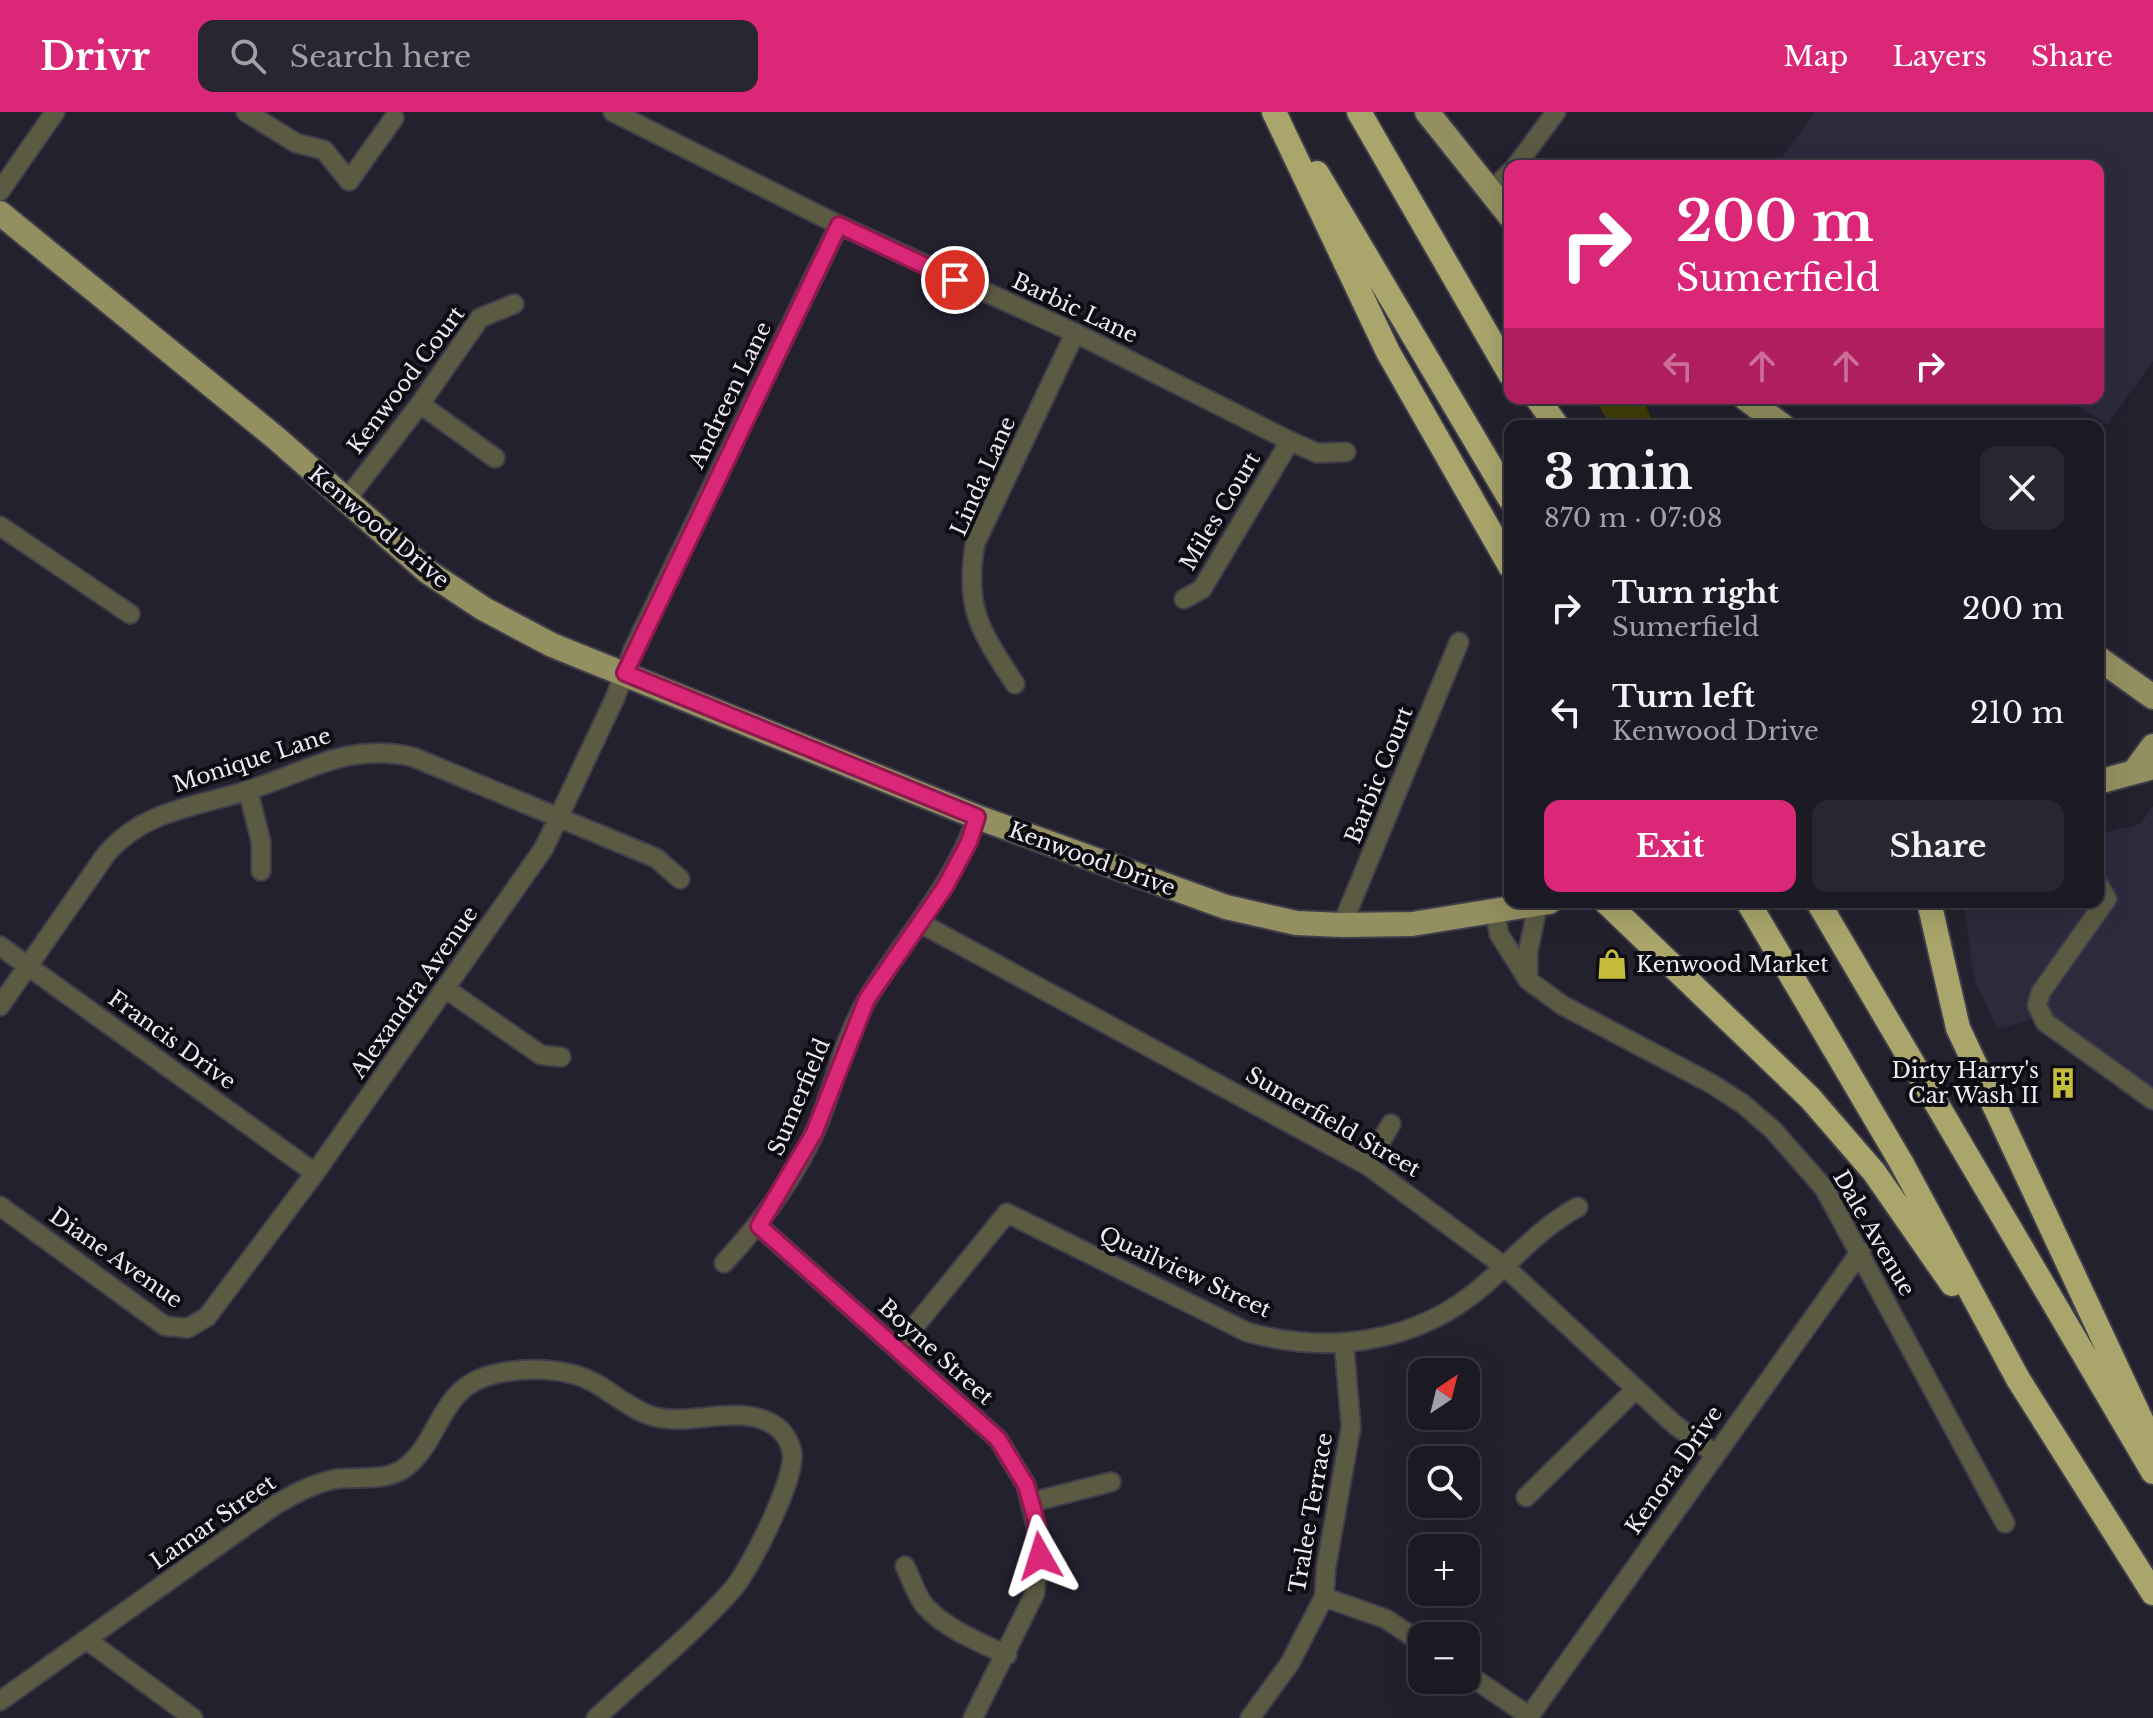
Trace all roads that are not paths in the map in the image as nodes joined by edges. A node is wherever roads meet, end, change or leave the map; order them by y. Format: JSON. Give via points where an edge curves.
{"nodes":[{"id":1,"x":55,"y":112,"type":"edge"},
{"id":2,"x":246,"y":112,"type":"edge"},
{"id":3,"x":613,"y":112,"type":"edge"},
{"id":4,"x":1274,"y":112,"type":"edge"},
{"id":5,"x":1281,"y":112,"type":"edge"},
{"id":6,"x":1359,"y":112,"type":"edge"},
{"id":7,"x":1427,"y":112,"type":"edge"},
{"id":8,"x":1556,"y":112,"type":"edge"},
{"id":9,"x":394,"y":118,"type":"dead end"},
{"id":10,"x":1520,"y":160,"type":"edge"},
{"id":11,"x":1504,"y":178,"type":"edge"},
{"id":12,"x":0,"y":191,"type":"edge"},
{"id":13,"x":1489,"y":193,"type":"junction"},
{"id":14,"x":1504,"y":209,"type":"edge"},
{"id":15,"x":0,"y":213,"type":"edge"},
{"id":16,"x":839,"y":225,"type":"junction"},
{"id":17,"x":514,"y":304,"type":"dead end"},
{"id":18,"x":1486,"y":332,"type":"junction"},
{"id":19,"x":1075,"y":333,"type":"junction"},
{"id":20,"x":1504,"y":354,"type":"edge"},
{"id":21,"x":1504,"y":364,"type":"edge"},
{"id":22,"x":420,"y":404,"type":"junction"},
{"id":23,"x":1753,"y":404,"type":"edge"},
{"id":24,"x":1775,"y":420,"type":"edge"},
{"id":25,"x":1290,"y":441,"type":"junction"},
{"id":26,"x":1346,"y":452,"type":"dead end"},
{"id":27,"x":495,"y":458,"type":"dead end"},
{"id":28,"x":1504,"y":489,"type":"edge"},
{"id":29,"x":347,"y":499,"type":"junction"},
{"id":30,"x":0,"y":526,"type":"edge"},
{"id":31,"x":1504,"y":555,"type":"edge"},
{"id":32,"x":1184,"y":599,"type":"dead end"},
{"id":33,"x":130,"y":614,"type":"dead end"},
{"id":34,"x":1459,"y":642,"type":"dead end"},
{"id":35,"x":2104,"y":662,"type":"edge"},
{"id":36,"x":625,"y":673,"type":"junction"},
{"id":37,"x":1015,"y":684,"type":"dead end"},
{"id":38,"x":2153,"y":697,"type":"edge"},
{"id":39,"x":2153,"y":746,"type":"edge"},
{"id":40,"x":2143,"y":770,"type":"edge"},
{"id":41,"x":2104,"y":780,"type":"edge"},
{"id":42,"x":248,"y":790,"type":"junction"},
{"id":43,"x":558,"y":817,"type":"junction"},
{"id":44,"x":977,"y":817,"type":"junction"},
{"id":45,"x":261,"y":871,"type":"dead end"},
{"id":46,"x":680,"y":879,"type":"dead end"},
{"id":47,"x":1509,"y":908,"type":"edge"},
{"id":48,"x":1541,"y":908,"type":"edge"},
{"id":49,"x":1612,"y":908,"type":"edge"},
{"id":50,"x":1752,"y":908,"type":"edge"},
{"id":51,"x":1822,"y":908,"type":"edge"},
{"id":52,"x":1930,"y":908,"type":"edge"},
{"id":53,"x":2101,"y":908,"type":"edge"},
{"id":54,"x":1495,"y":910,"type":"junction"},
{"id":55,"x":922,"y":924,"type":"junction"},
{"id":56,"x":1342,"y":925,"type":"junction"},
{"id":57,"x":0,"y":946,"type":"edge"},
{"id":58,"x":28,"y":965,"type":"junction"},
{"id":59,"x":1528,"y":980,"type":"junction"},
{"id":60,"x":446,"y":989,"type":"junction"},
{"id":61,"x":0,"y":1006,"type":"edge"},
{"id":62,"x":561,"y":1057,"type":"dead end"},
{"id":63,"x":2153,"y":1100,"type":"edge"},
{"id":64,"x":1391,"y":1124,"type":"dead end"},
{"id":65,"x":1367,"y":1165,"type":"junction"},
{"id":66,"x":315,"y":1173,"type":"junction"},
{"id":67,"x":0,"y":1206,"type":"edge"},
{"id":68,"x":1578,"y":1207,"type":"dead end"},
{"id":69,"x":759,"y":1226,"type":"junction"},
{"id":70,"x":1861,"y":1251,"type":"junction"},
{"id":71,"x":724,"y":1263,"type":"dead end"},
{"id":72,"x":1505,"y":1267,"type":"junction"},
{"id":73,"x":207,"y":1317,"type":"joint"},
{"id":74,"x":1344,"y":1344,"type":"junction"},
{"id":75,"x":897,"y":1348,"type":"junction"},
{"id":76,"x":2018,"y":1379,"type":"junction"},
{"id":77,"x":1636,"y":1389,"type":"junction"},
{"id":78,"x":2153,"y":1445,"type":"edge"},
{"id":79,"x":1715,"y":1454,"type":"junction"},
{"id":80,"x":2153,"y":1472,"type":"edge"},
{"id":81,"x":1111,"y":1482,"type":"dead end"},
{"id":82,"x":1526,"y":1497,"type":"dead end"},
{"id":83,"x":1032,"y":1502,"type":"junction"},
{"id":84,"x":2005,"y":1523,"type":"dead end"},
{"id":85,"x":905,"y":1566,"type":"dead end"},
{"id":86,"x":2153,"y":1593,"type":"edge"},
{"id":87,"x":1324,"y":1597,"type":"junction"},
{"id":88,"x":1408,"y":1634,"type":"edge"},
{"id":89,"x":87,"y":1640,"type":"junction"},
{"id":90,"x":1007,"y":1655,"type":"junction"},
{"id":91,"x":1480,"y":1683,"type":"edge"},
{"id":92,"x":0,"y":1701,"type":"edge"},
{"id":93,"x":1529,"y":1717,"type":"edge"},
{"id":94,"x":193,"y":1718,"type":"edge"},
{"id":95,"x":596,"y":1718,"type":"edge"},
{"id":96,"x":973,"y":1718,"type":"edge"},
{"id":97,"x":1250,"y":1718,"type":"edge"}],
"edges":[{"from":1,"to":12,"type":"street"},
{"from":2,"to":9,"type":"street","via":[[296,143],[324,150],[349,181]]},
{"from":3,"to":16,"type":"street","name":"Barbic Lane"},
{"from":4,"to":31,"type":"highway","via":[[1388,352]]},
{"from":5,"to":28,"type":"highway"},
{"from":6,"to":18,"type":"highway"},
{"from":7,"to":13,"type":"main road"},
{"from":8,"to":10,"type":"street"},
{"from":11,"to":13,"type":"street"},
{"from":13,"to":14,"type":"main road"},
{"from":15,"to":29,"type":"main road","name":"Kenwood Drive"},
{"from":16,"to":19,"type":"street","name":"Barbic Lane"},
{"from":16,"to":36,"type":"street","name":"Andreen Lane"},
{"from":17,"to":22,"type":"street","name":"Kenwood Court","via":[[480,318]]},
{"from":18,"to":20,"type":"highway"},
{"from":18,"to":21,"type":"highway"},
{"from":19,"to":25,"type":"street","name":"Barbic Lane"},
{"from":19,"to":37,"type":"street","name":"Linda Lane","via":[[975,544],[969,578],[978,628]]},
{"from":22,"to":27,"type":"street"},
{"from":22,"to":29,"type":"street","name":"Kenwood Court"},
{"from":23,"to":24,"type":"main road"},
{"from":25,"to":26,"type":"street","name":"Barbic Lane","via":[[1317,453]]},
{"from":25,"to":32,"type":"street","name":"Miles Court","via":[[1202,589]]},
{"from":29,"to":36,"type":"main road","name":"Kenwood Drive","via":[[401,551],[474,603],[552,645]]},
{"from":30,"to":33,"type":"street"},
{"from":34,"to":56,"type":"street","name":"Barbic Court"},
{"from":35,"to":38,"type":"main road"},
{"from":36,"to":43,"type":"street","name":"Alexandra Avenue"},
{"from":36,"to":44,"type":"main road","name":"Kenwood Drive"},
{"from":39,"to":40,"type":"main road"},
{"from":40,"to":41,"type":"main road"},
{"from":42,"to":43,"type":"street","name":"Monique Lane","via":[[328,759],[386,752],[413,757]]},
{"from":42,"to":45,"type":"street","via":[[261,842]]},
{"from":42,"to":58,"type":"street","name":"Monique Lane","via":[[168,811],[126,833]]},
{"from":43,"to":46,"type":"street","name":"Monique Lane","via":[[656,858]]},
{"from":43,"to":60,"type":"street","name":"Alexandra Avenue","via":[[544,848]]},
{"from":44,"to":55,"type":"street","name":"Sumerfield","via":[[969,842]]},
{"from":44,"to":56,"type":"main road","name":"Kenwood Drive","via":[[1226,907],[1296,923]]},
{"from":47,"to":54,"type":"main road","name":"Kenwood Drive"},
{"from":48,"to":59,"type":"street","via":[[1528,952]]},
{"from":49,"to":76,"type":"highway","via":[[1810,1098],[1874,1172]]},
{"from":50,"to":76,"type":"highway","via":[[1901,1162]]},
{"from":51,"to":80,"type":"highway"},
{"from":52,"to":78,"type":"highway","via":[[1958,1028]]},
{"from":53,"to":63,"type":"street","via":[[2037,1005],[2045,1022]]},
{"from":54,"to":56,"type":"main road","name":"Kenwood Drive","via":[[1412,924]]},
{"from":54,"to":59,"type":"street","name":"Dale Avenue","via":[[1499,934]]},
{"from":55,"to":65,"type":"street","name":"Sumerfield Street"},
{"from":55,"to":69,"type":"street","name":"Sumerfield","via":[[867,999],[814,1133]]},
{"from":57,"to":58,"type":"street","name":"Francis Drive"},
{"from":58,"to":61,"type":"street","name":"Monique Lane"},
{"from":58,"to":66,"type":"street","name":"Francis Drive"},
{"from":59,"to":70,"type":"street","name":"Dale Avenue","via":[[1562,1005],[1743,1104],[1824,1188]]},
{"from":60,"to":62,"type":"street","via":[[541,1055]]},
{"from":60,"to":66,"type":"street","name":"Alexandra Avenue"},
{"from":64,"to":65,"type":"street"},
{"from":65,"to":72,"type":"street","name":"Sumerfield Street"},
{"from":66,"to":73,"type":"street","name":"Alexandra Avenue"},
{"from":67,"to":73,"type":"street","name":"Diane Avenue","via":[[165,1326],[188,1328]]},
{"from":68,"to":72,"type":"street","name":"Quailview Street","via":[[1553,1220]]},
{"from":69,"to":71,"type":"street","name":"Sumerfield"},
{"from":69,"to":75,"type":"street","name":"Boyne Street"},
{"from":70,"to":79,"type":"street","name":"Kenora Drive"},
{"from":70,"to":84,"type":"street","name":"Dale Avenue"},
{"from":72,"to":74,"type":"street","name":"Quailview Street","via":[[1462,1302],[1426,1322],[1386,1337]]},
{"from":72,"to":77,"type":"street","name":"Sumerfield Street"},
{"from":74,"to":75,"type":"street","name":"Quailview Street","via":[[1305,1344],[1247,1332],[1007,1213]]},
{"from":74,"to":87,"type":"street","name":"Tralee Terrace","via":[[1351,1427]]},
{"from":75,"to":83,"type":"street","name":"Boyne Street","via":[[998,1439]]},
{"from":76,"to":86,"type":"highway"},
{"from":77,"to":79,"type":"street","name":"Sumerfield Street"},
{"from":77,"to":82,"type":"street"},
{"from":79,"to":93,"type":"street","name":"Kenora Drive"},
{"from":81,"to":83,"type":"street"},
{"from":83,"to":90,"type":"street","name":"Boyne Street","via":[[1039,1575]]},
{"from":85,"to":90,"type":"street","via":[[931,1611]]},
{"from":87,"to":88,"type":"street","via":[[1386,1619]]},
{"from":87,"to":97,"type":"street","name":"Tralee Terrace","via":[[1290,1663]]},
{"from":89,"to":92,"type":"street","name":"Lamar Street"},
{"from":89,"to":94,"type":"street"},
{"from":89,"to":95,"type":"street","name":"Lamar Street","via":[[299,1491],[408,1466],[453,1397],[472,1381],[495,1373],[565,1371],[653,1416],[688,1421],[732,1416],[777,1427],[792,1453],[790,1474],[771,1522],[734,1588]]},
{"from":90,"to":96,"type":"street","name":"Boyne Street"},
{"from":91,"to":93,"type":"street"}]}
